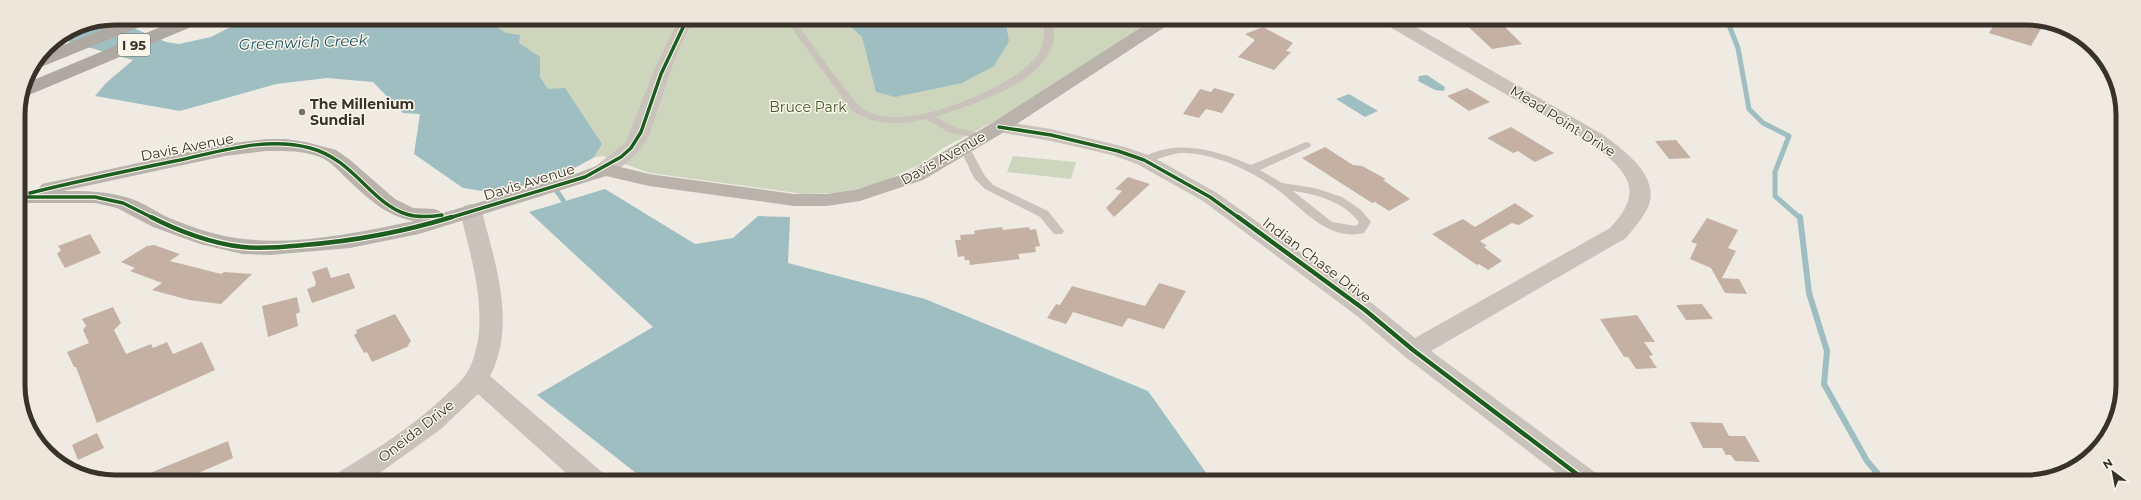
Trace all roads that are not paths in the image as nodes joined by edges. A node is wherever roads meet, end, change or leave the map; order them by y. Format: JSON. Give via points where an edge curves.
{"nodes":[{"id":1,"x":129,"y":25,"type":"edge"},
{"id":2,"x":181,"y":25,"type":"edge"},
{"id":3,"x":682,"y":25,"type":"edge"},
{"id":4,"x":793,"y":25,"type":"edge"},
{"id":5,"x":1048,"y":25,"type":"edge"},
{"id":6,"x":1156,"y":25,"type":"edge"},
{"id":7,"x":1399,"y":25,"type":"edge"},
{"id":8,"x":44,"y":59,"type":"edge"},
{"id":9,"x":29,"y":88,"type":"edge"},
{"id":10,"x":927,"y":115,"type":"junction"},
{"id":11,"x":990,"y":131,"type":"junction"},
{"id":12,"x":1306,"y":144,"type":"dead end"},
{"id":13,"x":964,"y":147,"type":"junction"},
{"id":14,"x":1144,"y":160,"type":"junction"},
{"id":15,"x":604,"y":169,"type":"junction"},
{"id":16,"x":1250,"y":170,"type":"junction"},
{"id":17,"x":1279,"y":186,"type":"junction"},
{"id":18,"x":25,"y":195,"type":"edge"},
{"id":19,"x":25,"y":197,"type":"edge"},
{"id":20,"x":465,"y":213,"type":"junction"},
{"id":21,"x":1058,"y":231,"type":"dead end"},
{"id":22,"x":1413,"y":350,"type":"junction"},
{"id":23,"x":476,"y":379,"type":"junction"},
{"id":24,"x":356,"y":475,"type":"edge"},
{"id":25,"x":586,"y":475,"type":"edge"},
{"id":26,"x":1578,"y":475,"type":"edge"}],
"edges":[{"from":1,"to":8,"type":"highway","number":"I 95"},
{"from":2,"to":9,"type":"highway","number":"I 95"},
{"from":3,"to":15,"type":"street","via":[[638,137],[631,148]]},
{"from":4,"to":10,"type":"lane","via":[[857,110],[885,120],[907,120]]},
{"from":5,"to":10,"type":"lane","via":[[1048,48],[1029,71],[1015,81],[964,104]]},
{"from":6,"to":11,"type":"main road","name":"Davis Avenue"},
{"from":7,"to":22,"type":"street","name":"Mead Point Drive","via":[[1595,138],[1620,157],[1640,182],[1642,192],[1632,219],[1618,233]]},
{"from":10,"to":11,"type":"lane","via":[[936,124],[948,129]]},
{"from":11,"to":13,"type":"main road","name":"Davis Avenue"},
{"from":11,"to":14,"type":"street","name":"Indian Chase Drive","via":[[1098,145]]},
{"from":12,"to":16,"type":"lane"},
{"from":13,"to":15,"type":"main road","name":"Davis Avenue","via":[[916,176],[860,195],[828,200],[794,200],[649,180]]},
{"from":13,"to":21,"type":"lane","via":[[980,178],[989,187],[1044,214]]},
{"from":14,"to":16,"type":"lane","via":[[1166,152],[1192,150],[1214,154]]},
{"from":14,"to":22,"type":"street","name":"Indian Chase Drive","via":[[1210,197],[1255,228],[1365,310]]},
{"from":15,"to":20,"type":"main road","name":"Davis Avenue"},
{"from":16,"to":17,"type":"lane"},
{"from":17,"to":17,"type":"lane","via":[[1326,225],[1343,231],[1360,230],[1365,222],[1348,206],[1316,190]]},
{"from":18,"to":20,"type":"main road","name":"Davis Avenue","via":[[70,183],[217,152],[255,146],[287,145],[308,147],[342,162],[389,206],[400,212],[428,217]]},
{"from":19,"to":20,"type":"main road","name":"Davis Avenue","via":[[95,197],[123,203],[178,229],[242,247],[270,248],[350,241],[418,227]]},
{"from":20,"to":23,"type":"street","name":"Oneida Drive","via":[[478,239],[488,293],[491,331],[488,350]]},
{"from":22,"to":26,"type":"street","name":"Indian Chase Drive"},
{"from":23,"to":24,"type":"street","name":"Oneida Drive","via":[[446,410]]},
{"from":23,"to":25,"type":"street"}]}
